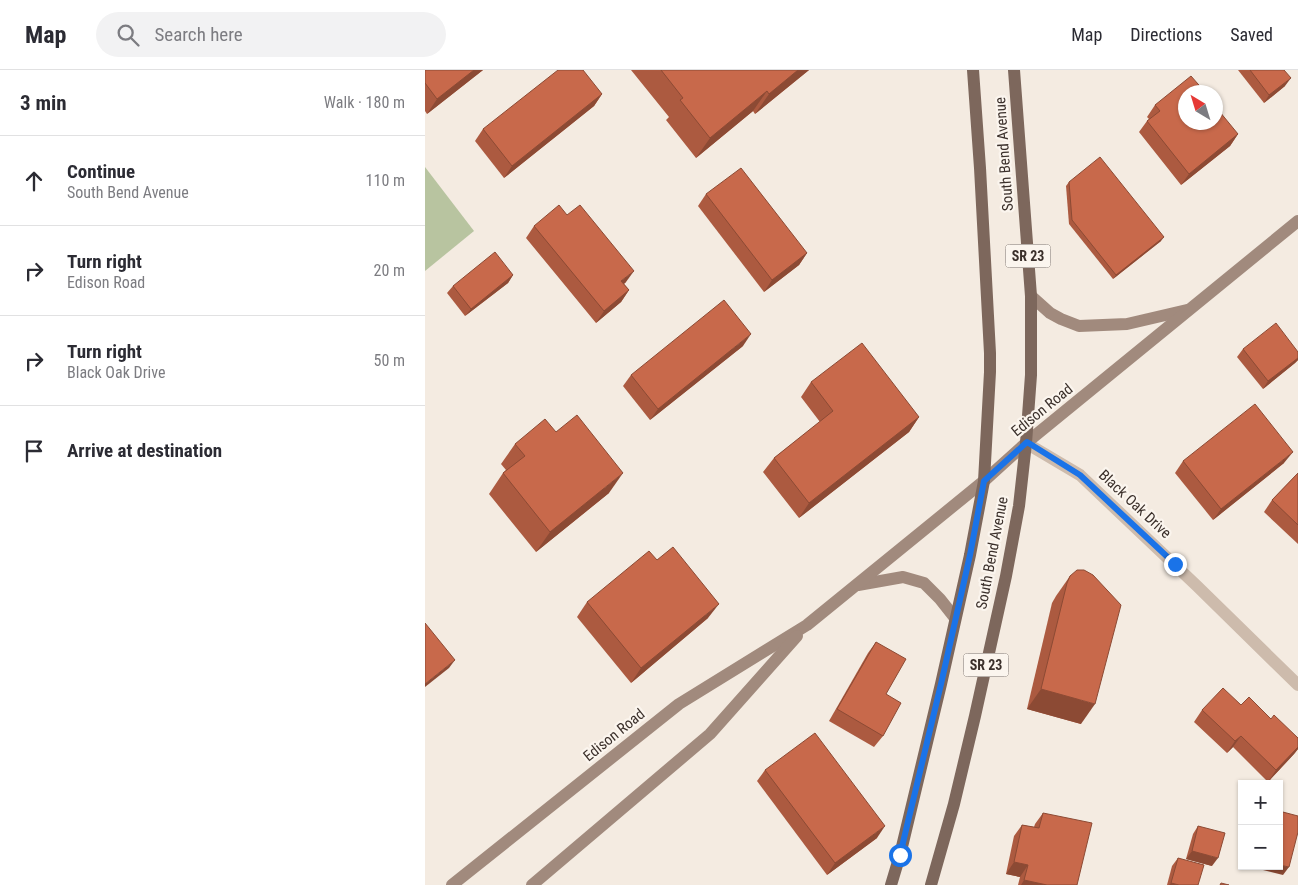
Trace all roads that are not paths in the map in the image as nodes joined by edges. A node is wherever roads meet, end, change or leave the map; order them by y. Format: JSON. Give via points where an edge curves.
{"nodes":[{"id":1,"x":973,"y":70,"type":"edge"},
{"id":2,"x":1014,"y":70,"type":"edge"},
{"id":3,"x":1298,"y":221,"type":"edge"},
{"id":4,"x":1031,"y":296,"type":"junction"},
{"id":5,"x":1190,"y":309,"type":"junction"},
{"id":6,"x":1027,"y":442,"type":"junction"},
{"id":7,"x":984,"y":481,"type":"junction"},
{"id":8,"x":856,"y":586,"type":"junction"},
{"id":9,"x":955,"y":618,"type":"junction"},
{"id":10,"x":807,"y":625,"type":"junction"},
{"id":11,"x":1298,"y":685,"type":"edge"},
{"id":12,"x":452,"y":885,"type":"edge"},
{"id":13,"x":532,"y":885,"type":"edge"},
{"id":14,"x":891,"y":885,"type":"edge"},
{"id":15,"x":931,"y":885,"type":"edge"}],
"edges":[{"from":1,"to":7,"type":"main road","name":"South Bend Avenue","number":"SR 23","via":[[990,353]]},
{"from":2,"to":4,"type":"main road","name":"South Bend Avenue","number":"SR 23"},
{"from":3,"to":5,"type":"main road","name":"Edison Road"},
{"from":4,"to":5,"type":"main road","via":[[1051,313],[1079,326],[1127,324]]},
{"from":4,"to":6,"type":"main road","name":"South Bend Avenue","number":"SR 23"},
{"from":5,"to":6,"type":"main road","name":"Edison Road"},
{"from":6,"to":7,"type":"main road","name":"Edison Road"},
{"from":6,"to":11,"type":"street","name":"Black Oak Drive","via":[[1080,475]]},
{"from":6,"to":15,"type":"main road","name":"South Bend Avenue","number":"SR 23","via":[[1006,576],[954,804]]},
{"from":7,"to":8,"type":"main road","name":"Edison Road"},
{"from":7,"to":9,"type":"main road","name":"South Bend Avenue","number":"SR 23"},
{"from":8,"to":9,"type":"main road","via":[[903,577],[924,583]]},
{"from":8,"to":10,"type":"main road","name":"Edison Road"},
{"from":9,"to":14,"type":"main road","name":"South Bend Avenue","number":"SR 23"},
{"from":10,"to":12,"type":"main road","name":"Edison Road","via":[[679,704]]},
{"from":10,"to":13,"type":"main road","name":"Edison Road","via":[[709,734]]}]}
